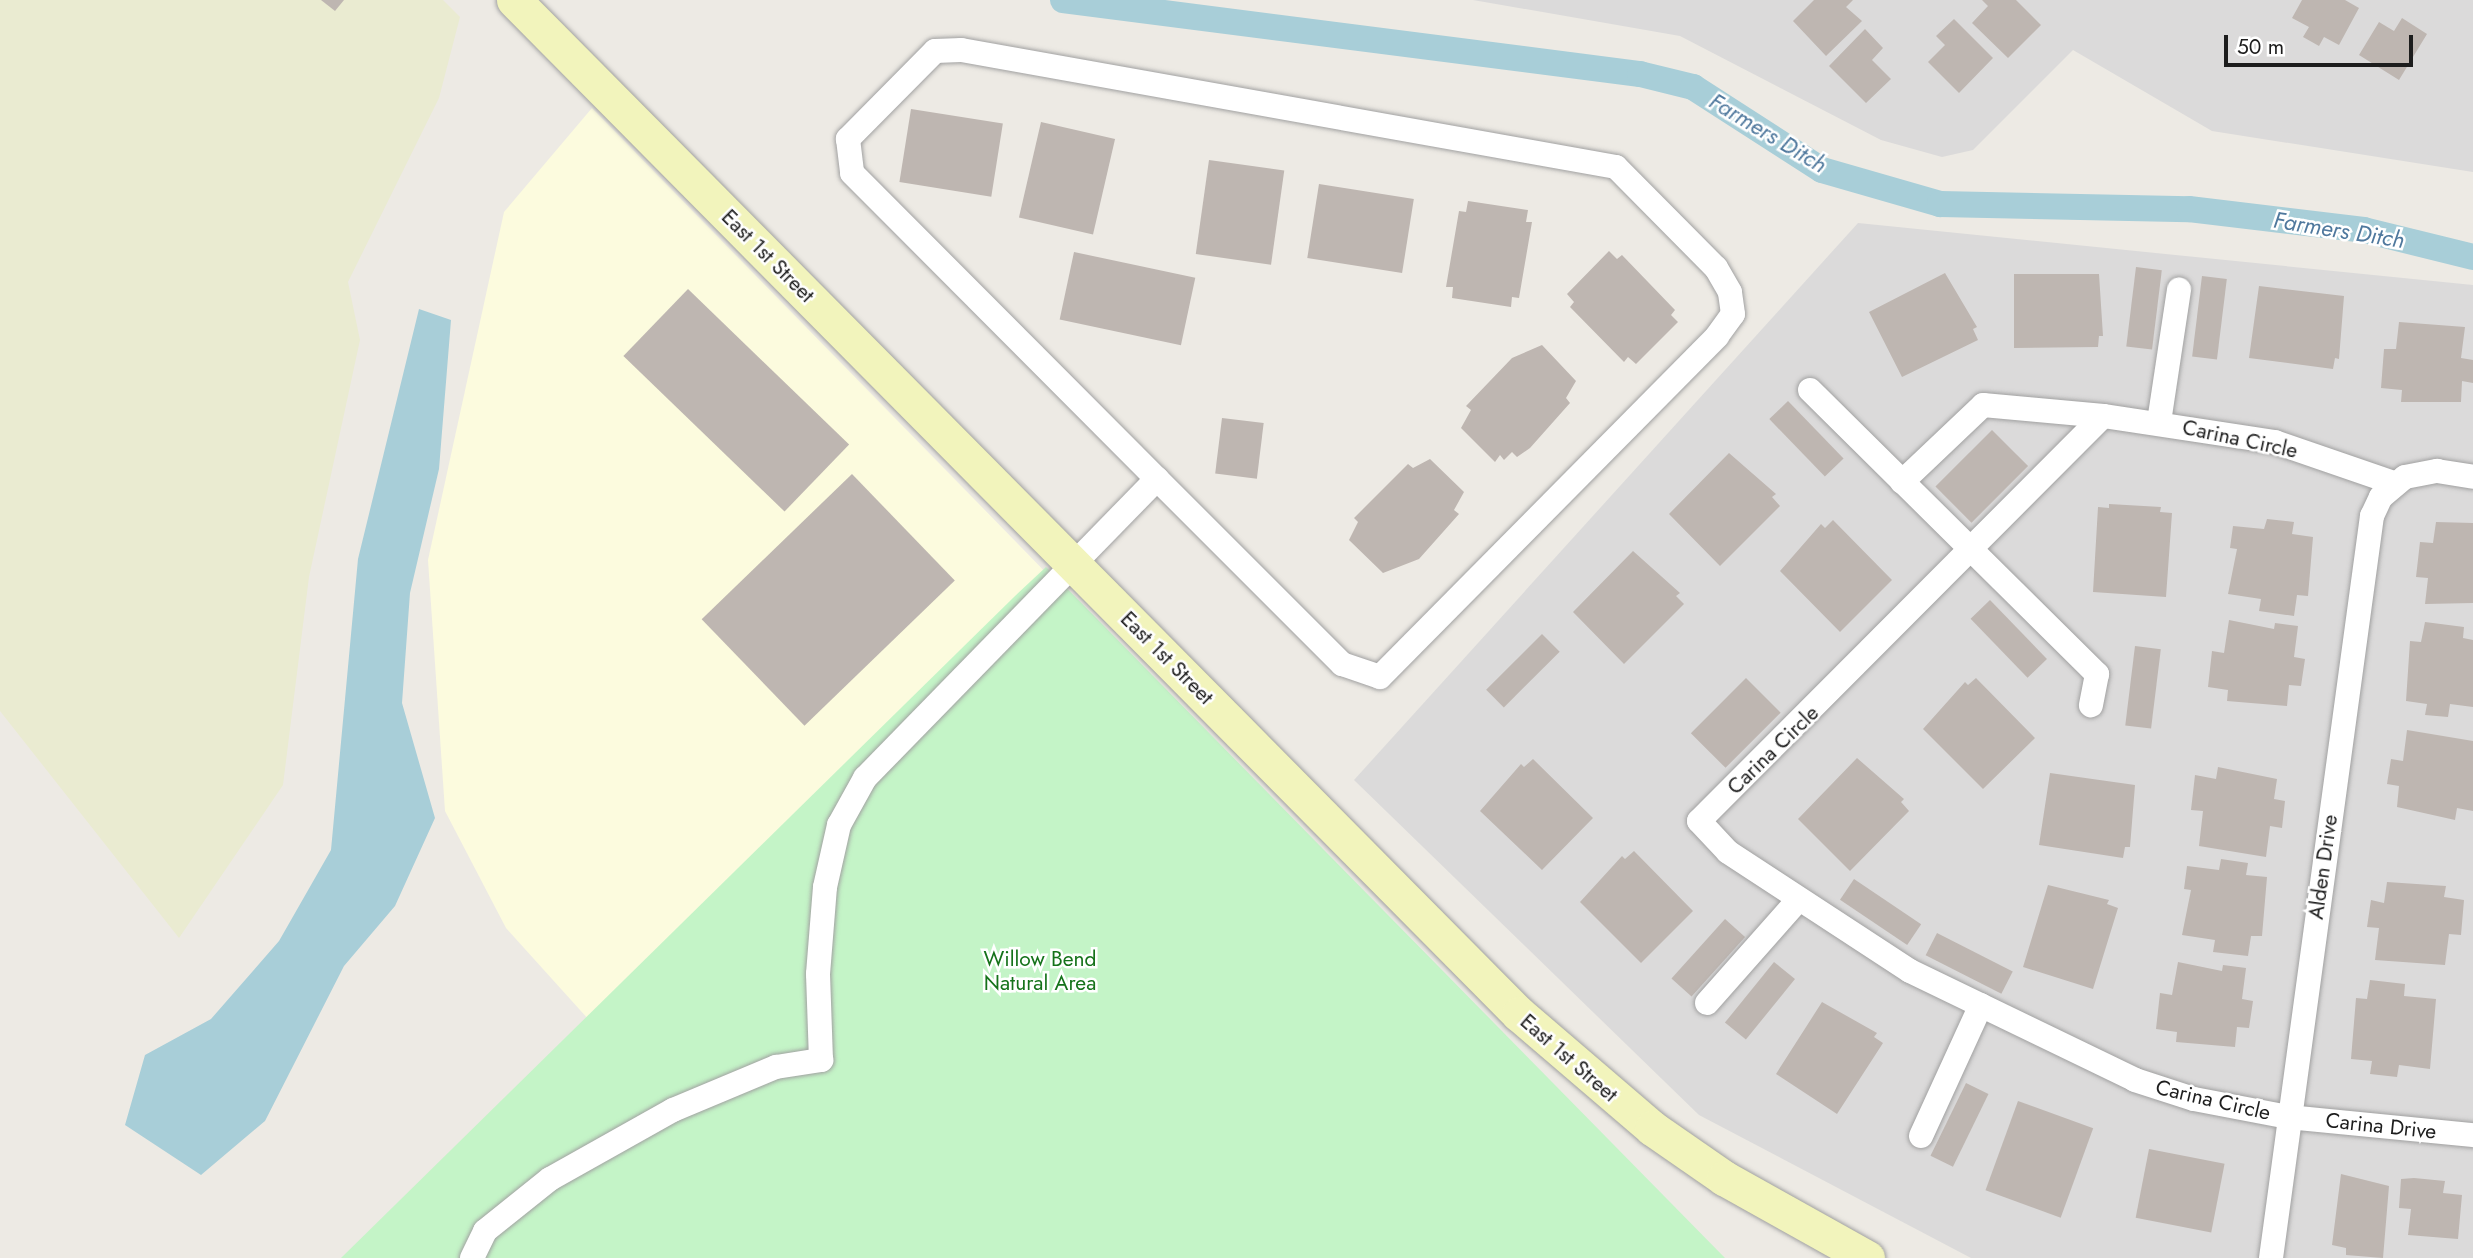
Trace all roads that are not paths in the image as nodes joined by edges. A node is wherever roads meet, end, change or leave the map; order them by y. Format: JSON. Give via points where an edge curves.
{"nodes":[{"id":1,"x":514,"y":0,"type":"edge"},
{"id":2,"x":2179,"y":290,"type":"dead end"},
{"id":3,"x":1810,"y":390,"type":"dead end"},
{"id":4,"x":2103,"y":416,"type":"junction"},
{"id":5,"x":2159,"y":422,"type":"junction"},
{"id":6,"x":2473,"y":477,"type":"edge"},
{"id":7,"x":1157,"y":479,"type":"junction"},
{"id":8,"x":1902,"y":482,"type":"junction"},
{"id":9,"x":2395,"y":483,"type":"junction"},
{"id":10,"x":1971,"y":551,"type":"junction"},
{"id":11,"x":1073,"y":564,"type":"junction"},
{"id":12,"x":2091,"y":705,"type":"dead end"},
{"id":13,"x":1798,"y":900,"type":"junction"},
{"id":14,"x":1707,"y":1003,"type":"dead end"},
{"id":15,"x":1981,"y":1005,"type":"junction"},
{"id":16,"x":2288,"y":1117,"type":"junction"},
{"id":17,"x":2473,"y":1135,"type":"edge"},
{"id":18,"x":1921,"y":1136,"type":"dead end"},
{"id":19,"x":472,"y":1258,"type":"edge"},
{"id":20,"x":1867,"y":1258,"type":"edge"},
{"id":21,"x":2271,"y":1258,"type":"edge"}],
"edges":[{"from":1,"to":11,"type":"street","name":"East 1st Street"},
{"from":2,"to":5,"type":"street"},
{"from":3,"to":8,"type":"street"},
{"from":4,"to":5,"type":"street","name":"Carina Circle"},
{"from":4,"to":8,"type":"street","via":[[1983,405]]},
{"from":4,"to":10,"type":"street","name":"Carina Circle"},
{"from":5,"to":9,"type":"street","name":"Carina Circle","via":[[2275,442]]},
{"from":6,"to":9,"type":"street","via":[[2426,471]]},
{"from":7,"to":7,"type":"street","via":[[1342,664],[1380,677],[1717,336],[1733,314],[1730,292],[1716,268],[1616,167],[961,50],[935,51],[848,139],[852,173]]},
{"from":7,"to":11,"type":"street"},
{"from":8,"to":10,"type":"street"},
{"from":9,"to":16,"type":"street","name":"Alden Drive","via":[[2372,516]]},
{"from":10,"to":12,"type":"street","via":[[2097,674]]},
{"from":10,"to":13,"type":"street","name":"Carina Circle","via":[[1699,821],[1728,852]]},
{"from":11,"to":19,"type":"street","via":[[865,778],[839,825],[825,887],[818,974],[821,1060],[776,1067],[662,1116],[551,1179],[485,1231]]},
{"from":11,"to":20,"type":"street","name":"East 1st Street","via":[[1518,1014],[1583,1074],[1724,1178]]},
{"from":13,"to":14,"type":"street"},
{"from":13,"to":15,"type":"street","name":"Carina Circle","via":[[1910,971]]},
{"from":15,"to":16,"type":"street","name":"Carina Circle","via":[[2135,1080],[2194,1099]]},
{"from":15,"to":18,"type":"street"},
{"from":16,"to":17,"type":"street","name":"Carina Drive"},
{"from":16,"to":21,"type":"street","name":"Alden Drive"}]}
